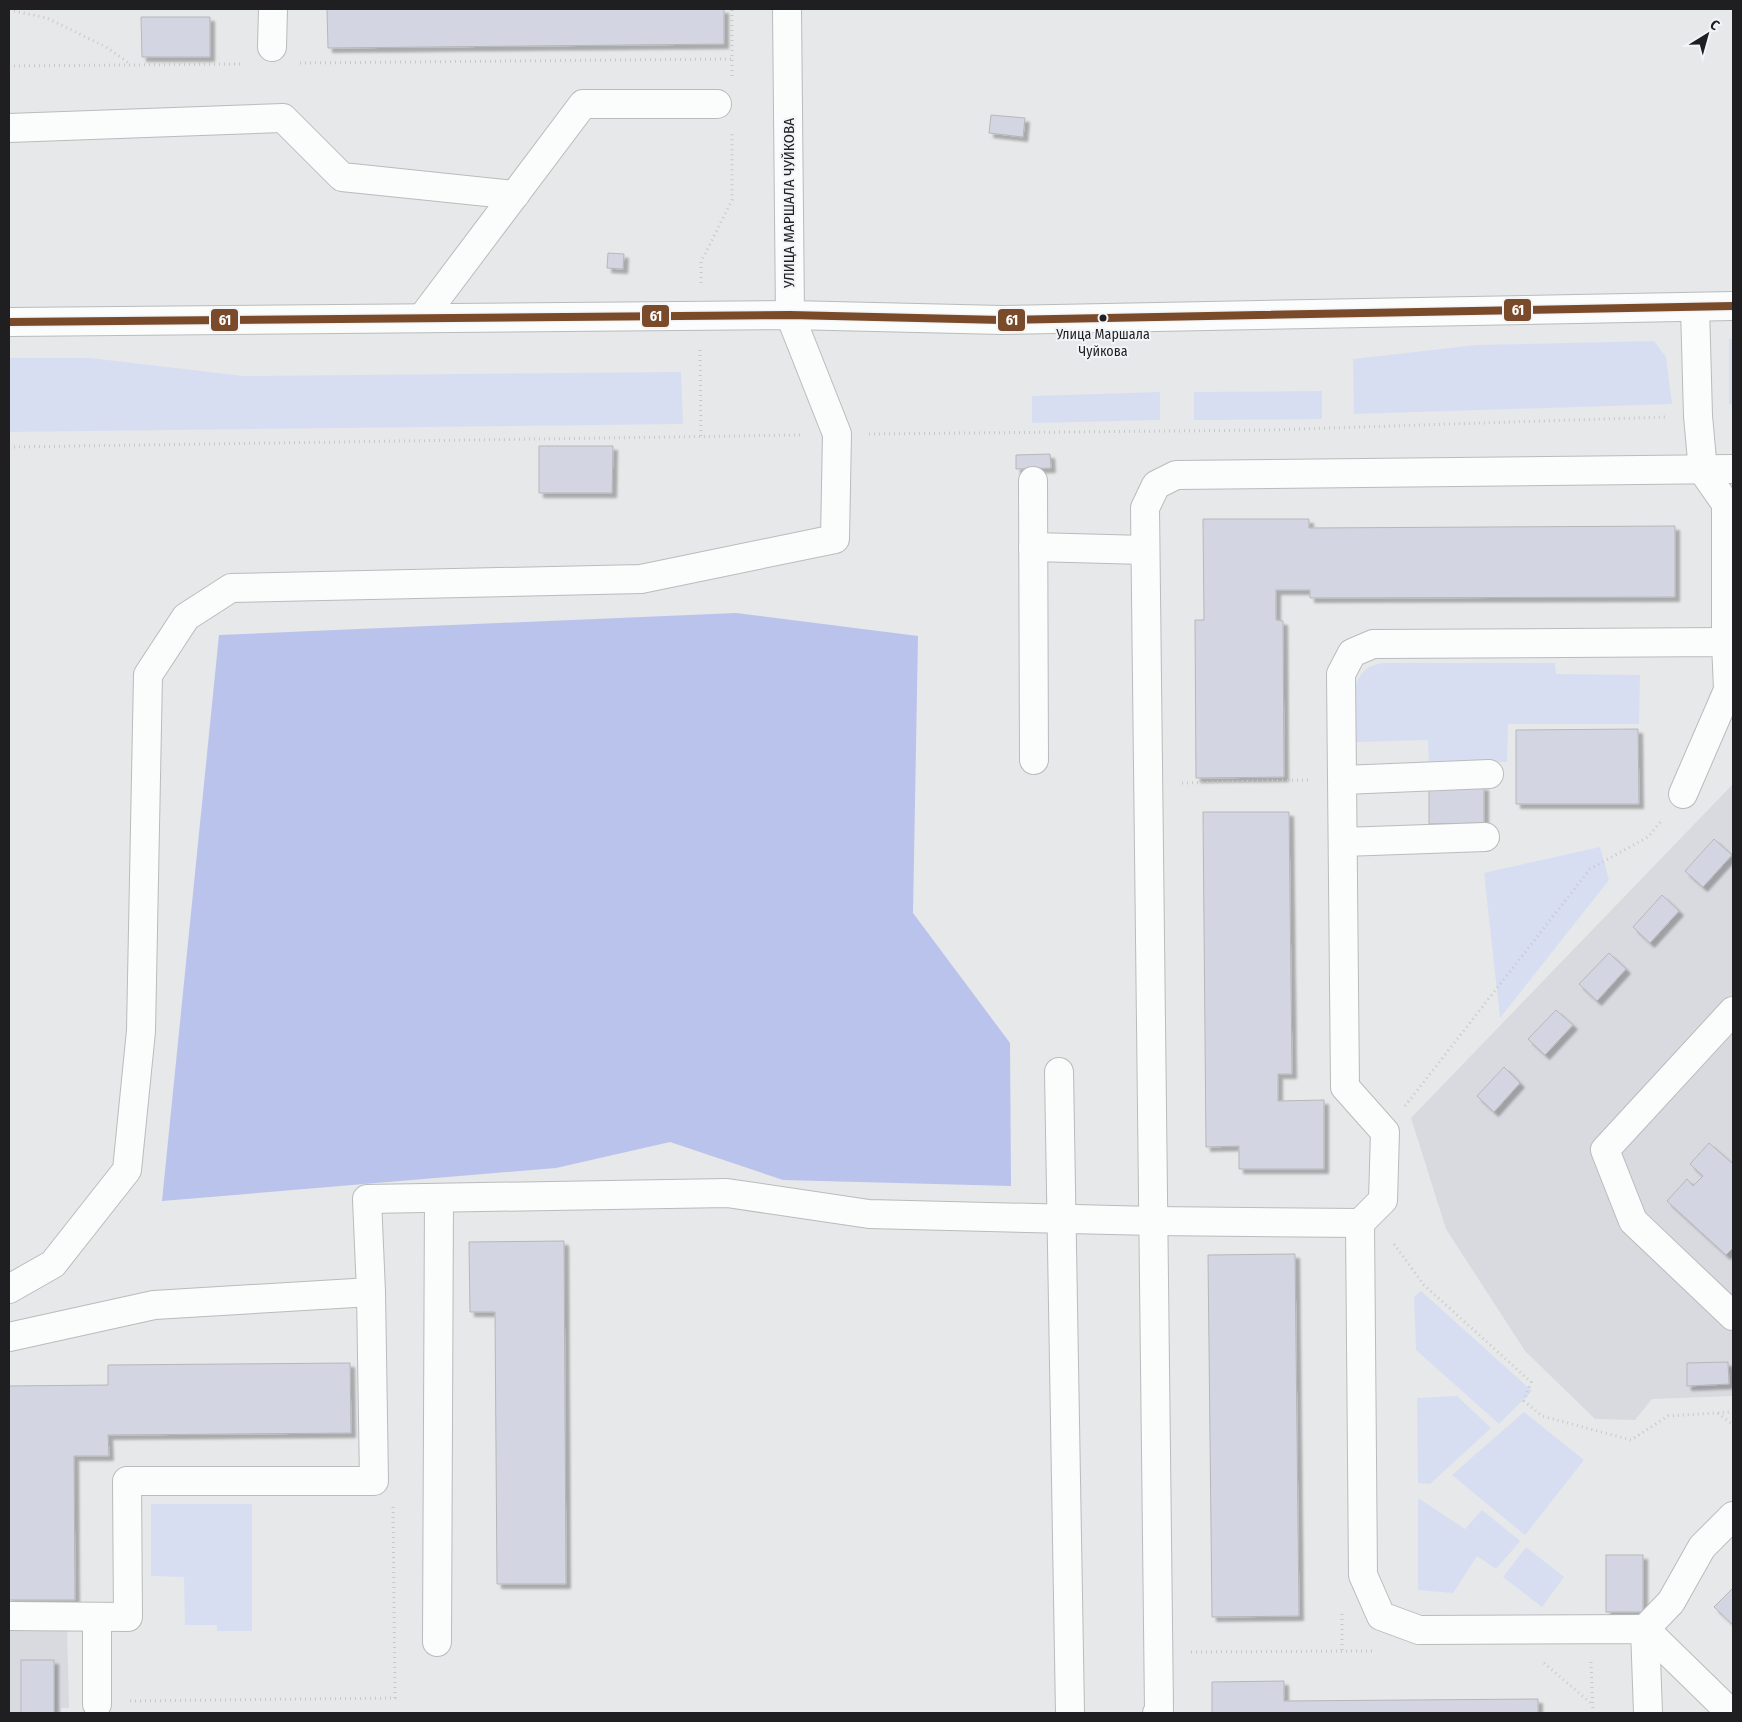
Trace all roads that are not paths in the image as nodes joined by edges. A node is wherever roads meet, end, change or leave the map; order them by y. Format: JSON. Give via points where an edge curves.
{"nodes":[{"id":1,"x":273,"y":9,"type":"edge"},
{"id":2,"x":787,"y":9,"type":"edge"},
{"id":3,"x":272,"y":47,"type":"dead end"},
{"id":4,"x":724,"y":115,"type":"road end"},
{"id":5,"x":9,"y":128,"type":"edge"},
{"id":6,"x":514,"y":195,"type":"junction"},
{"id":7,"x":1733,"y":306,"type":"edge"},
{"id":8,"x":1695,"y":307,"type":"junction"},
{"id":9,"x":790,"y":315,"type":"junction"},
{"id":10,"x":422,"y":318,"type":"junction"},
{"id":11,"x":9,"y":322,"type":"edge"},
{"id":12,"x":1733,"y":469,"type":"edge"},
{"id":13,"x":1703,"y":471,"type":"junction"},
{"id":14,"x":1033,"y":481,"type":"dead end"},
{"id":15,"x":1033,"y":547,"type":"junction"},
{"id":16,"x":1145,"y":550,"type":"junction"},
{"id":17,"x":1726,"y":642,"type":"junction"},
{"id":18,"x":1731,"y":691,"type":"edge"},
{"id":19,"x":1034,"y":760,"type":"dead end"},
{"id":20,"x":1489,"y":774,"type":"dead end"},
{"id":21,"x":1342,"y":780,"type":"junction"},
{"id":22,"x":1683,"y":794,"type":"road end"},
{"id":23,"x":1485,"y":837,"type":"dead end"},
{"id":24,"x":1344,"y":842,"type":"junction"},
{"id":25,"x":1733,"y":1011,"type":"edge"},
{"id":26,"x":1059,"y":1072,"type":"dead end"},
{"id":27,"x":439,"y":1198,"type":"junction"},
{"id":28,"x":1366,"y":1218,"type":"junction"},
{"id":29,"x":1062,"y":1219,"type":"junction"},
{"id":30,"x":1154,"y":1221,"type":"junction"},
{"id":31,"x":9,"y":1289,"type":"edge"},
{"id":32,"x":371,"y":1292,"type":"junction"},
{"id":33,"x":1733,"y":1316,"type":"edge"},
{"id":34,"x":9,"y":1337,"type":"edge"},
{"id":35,"x":1733,"y":1516,"type":"edge"},
{"id":36,"x":9,"y":1616,"type":"edge"},
{"id":37,"x":97,"y":1617,"type":"junction"},
{"id":38,"x":1645,"y":1629,"type":"junction"},
{"id":39,"x":437,"y":1642,"type":"dead end"},
{"id":40,"x":97,"y":1702,"type":"road end"},
{"id":41,"x":1070,"y":1713,"type":"edge"},
{"id":42,"x":1157,"y":1713,"type":"edge"},
{"id":43,"x":1648,"y":1713,"type":"edge"},
{"id":44,"x":1731,"y":1713,"type":"edge"}],
"edges":[{"from":1,"to":3,"type":"main road"},
{"from":2,"to":9,"type":"main road","name":"УЛИЦА МАРШАЛА ЧУЙКОВА"},
{"from":4,"to":6,"type":"main road","via":[[583,104]]},
{"from":5,"to":6,"type":"main road","via":[[283,118],[342,177]]},
{"from":6,"to":10,"type":"main road"},
{"from":7,"to":8,"type":"main road"},
{"from":8,"to":9,"type":"main road","via":[[1002,320]]},
{"from":8,"to":13,"type":"main road"},
{"from":9,"to":10,"type":"main road"},
{"from":9,"to":31,"type":"main road","name":"УЛИЦА МАРШАЛА ЧУЙКОВА","via":[[836,434],[835,539],[641,580],[231,588],[186,616],[148,675],[141,1030],[127,1170],[54,1264]]},
{"from":10,"to":11,"type":"main road"},
{"from":12,"to":13,"type":"main road"},
{"from":13,"to":16,"type":"main road","via":[[1176,475],[1156,485],[1145,508]]},
{"from":13,"to":17,"type":"main road","via":[[1726,504]]},
{"from":14,"to":15,"type":"main road"},
{"from":15,"to":16,"type":"main road"},
{"from":15,"to":19,"type":"main road"},
{"from":16,"to":30,"type":"main road"},
{"from":17,"to":18,"type":"main road"},
{"from":17,"to":21,"type":"main road","via":[[1373,644],[1352,653],[1341,674]]},
{"from":18,"to":22,"type":"main road"},
{"from":20,"to":21,"type":"main road"},
{"from":21,"to":24,"type":"main road"},
{"from":23,"to":24,"type":"main road"},
{"from":24,"to":28,"type":"main road","via":[[1345,1087],[1385,1132],[1383,1200]]},
{"from":25,"to":33,"type":"main road","via":[[1604,1150],[1633,1222]]},
{"from":26,"to":29,"type":"main road"},
{"from":27,"to":29,"type":"main road","via":[[727,1193],[869,1214]]},
{"from":27,"to":32,"type":"main road","via":[[367,1199]]},
{"from":27,"to":39,"type":"main road"},
{"from":28,"to":30,"type":"main road"},
{"from":28,"to":38,"type":"main road","via":[[1363,1575],[1381,1616],[1419,1630]]},
{"from":29,"to":30,"type":"main road"},
{"from":29,"to":41,"type":"main road"},
{"from":30,"to":42,"type":"main road"},
{"from":32,"to":34,"type":"main road","via":[[154,1305]]},
{"from":32,"to":37,"type":"main road","via":[[374,1481],[128,1482],[128,1617]]},
{"from":35,"to":38,"type":"main road","via":[[1702,1547],[1671,1602]]},
{"from":36,"to":37,"type":"main road"},
{"from":37,"to":40,"type":"main road"},
{"from":38,"to":43,"type":"main road"},
{"from":38,"to":44,"type":"main road"}]}
